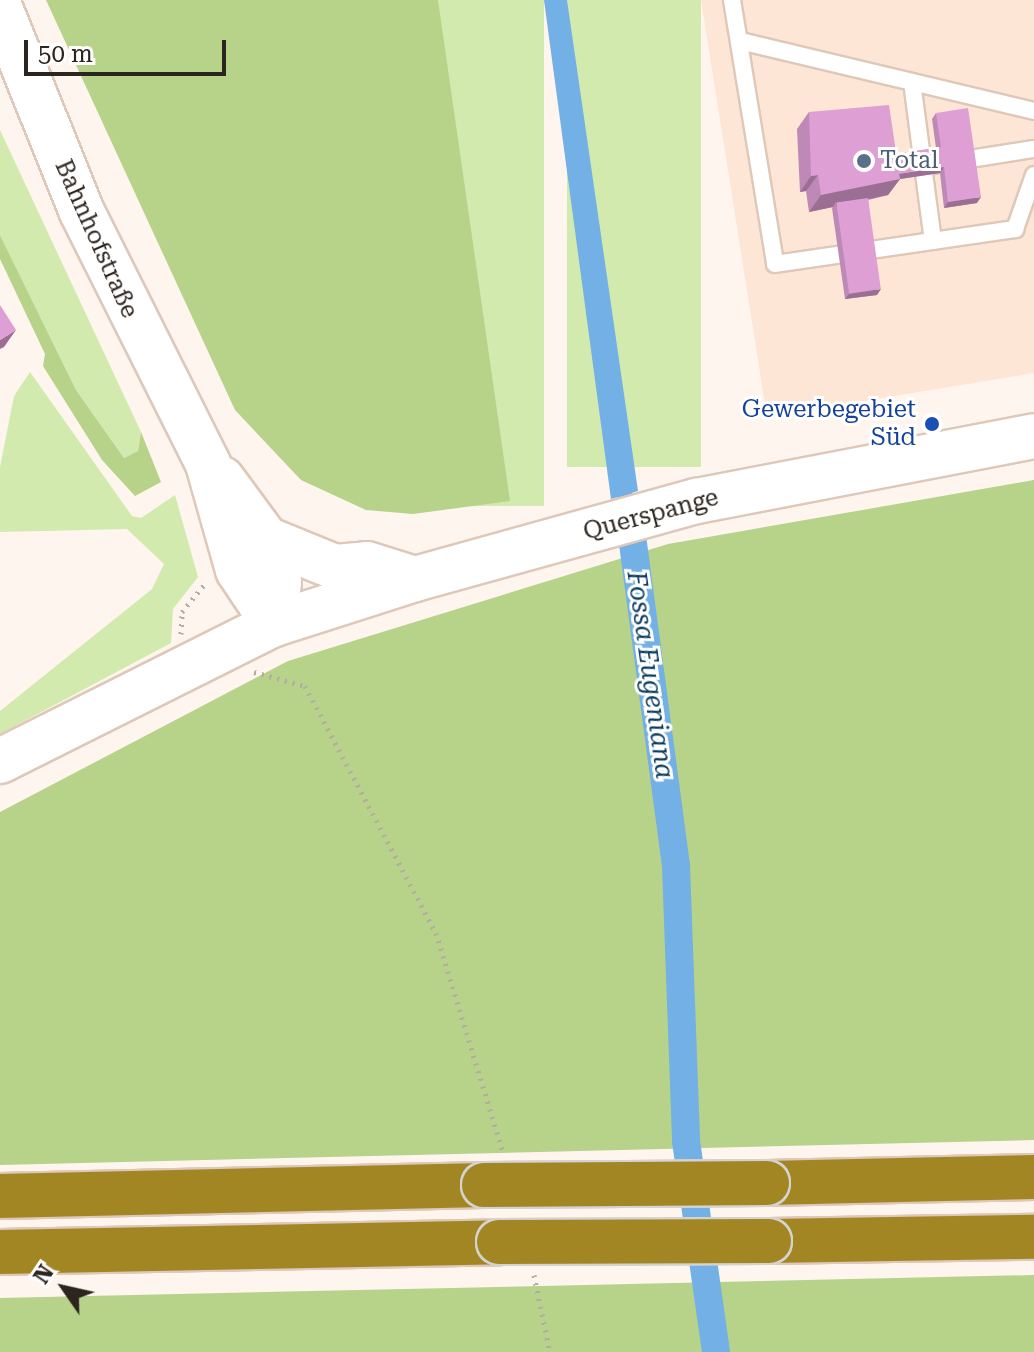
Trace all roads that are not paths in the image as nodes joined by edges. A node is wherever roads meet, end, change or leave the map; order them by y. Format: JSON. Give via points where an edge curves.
{"nodes":[{"id":1,"x":732,"y":0,"type":"edge"},
{"id":2,"x":0,"y":8,"type":"edge"},
{"id":3,"x":740,"y":41,"type":"junction"},
{"id":4,"x":912,"y":82,"type":"junction"},
{"id":5,"x":1034,"y":111,"type":"edge"},
{"id":6,"x":1034,"y":149,"type":"edge"},
{"id":7,"x":923,"y":166,"type":"junction"},
{"id":8,"x":1034,"y":175,"type":"edge"},
{"id":9,"x":933,"y":241,"type":"junction"},
{"id":10,"x":1034,"y":436,"type":"edge"},
{"id":11,"x":208,"y":464,"type":"junction"},
{"id":12,"x":266,"y":539,"type":"junction"},
{"id":13,"x":415,"y":579,"type":"junction"},
{"id":14,"x":274,"y":624,"type":"junction"},
{"id":15,"x":0,"y":761,"type":"edge"},
{"id":16,"x":1034,"y":1177,"type":"edge"},
{"id":17,"x":0,"y":1196,"type":"edge"},
{"id":18,"x":1034,"y":1237,"type":"edge"},
{"id":19,"x":0,"y":1252,"type":"edge"}],
"edges":[{"from":1,"to":3,"type":"lane"},
{"from":2,"to":11,"type":"street","name":"Bahnhofstraße","via":[[81,210]]},
{"from":3,"to":4,"type":"lane"},
{"from":3,"to":9,"type":"lane","via":[[775,264]]},
{"from":4,"to":5,"type":"lane"},
{"from":4,"to":7,"type":"lane"},
{"from":6,"to":7,"type":"lane"},
{"from":7,"to":9,"type":"lane"},
{"from":8,"to":9,"type":"lane","via":[[1015,229]]},
{"from":10,"to":13,"type":"street","name":"Querspange","via":[[697,501]]},
{"from":11,"to":12,"type":"street","name":"Bahnhofstraße"},
{"from":11,"to":14,"type":"street","name":"Bahnhofstraße","via":[[238,570]]},
{"from":12,"to":13,"type":"street","via":[[335,567],[367,564]]},
{"from":12,"to":14,"type":"street","name":"Bahnhofstraße","via":[[279,582]]},
{"from":13,"to":14,"type":"street","name":"Querspange"},
{"from":14,"to":15,"type":"street","name":"Querspange","via":[[191,661]]},
{"from":16,"to":17,"type":"highway","bridge":true,"via":[[767,1183],[494,1171]]},
{"from":18,"to":19,"type":"highway","bridge":true,"via":[[514,1251]]}]}
